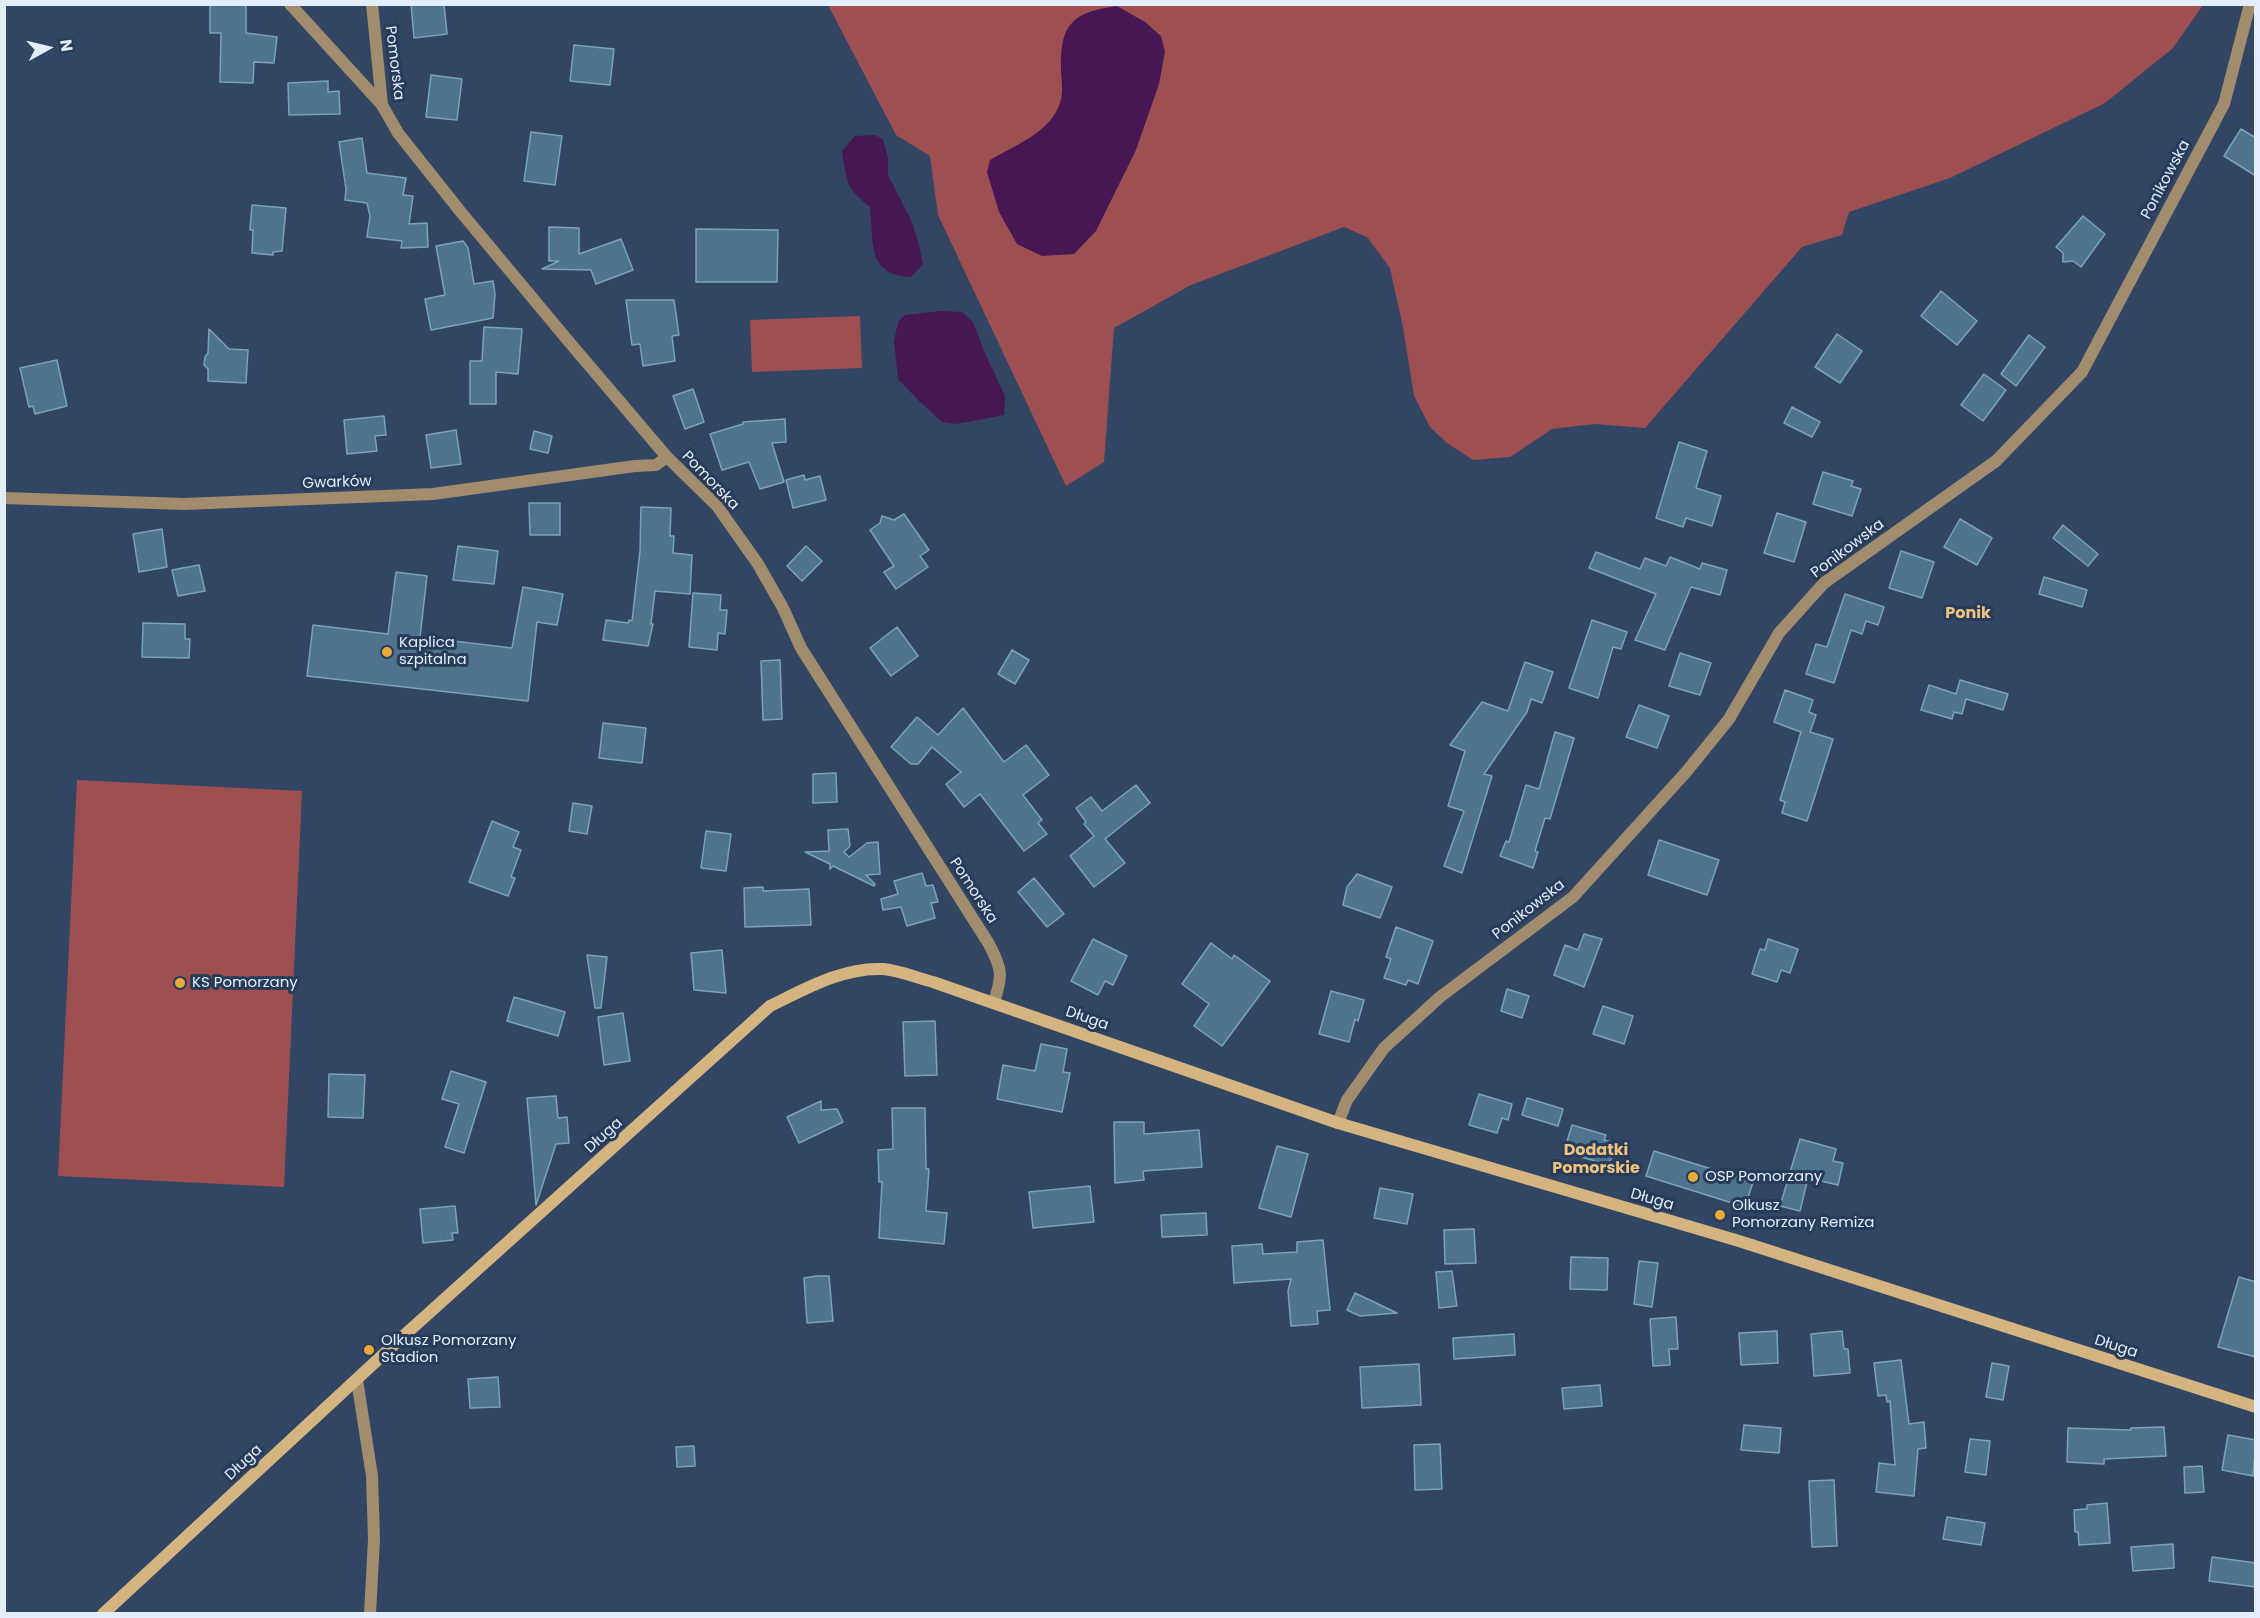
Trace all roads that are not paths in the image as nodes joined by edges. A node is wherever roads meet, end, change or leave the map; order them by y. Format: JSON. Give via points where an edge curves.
{"nodes":[{"id":1,"x":291,"y":4,"type":"edge"},
{"id":2,"x":372,"y":4,"type":"edge"},
{"id":3,"x":2250,"y":4,"type":"edge"},
{"id":4,"x":382,"y":105,"type":"junction"},
{"id":5,"x":668,"y":457,"type":"junction"},
{"id":6,"x":4,"y":498,"type":"edge"},
{"id":7,"x":994,"y":1002,"type":"junction"},
{"id":8,"x":1338,"y":1123,"type":"junction"},
{"id":9,"x":357,"y":1380,"type":"junction"},
{"id":10,"x":2256,"y":1407,"type":"edge"},
{"id":11,"x":103,"y":1614,"type":"edge"},
{"id":12,"x":370,"y":1614,"type":"edge"}],
"edges":[{"from":1,"to":4,"type":"street"},
{"from":2,"to":4,"type":"street","name":"Pomorska"},
{"from":3,"to":8,"type":"street","name":"Ponikowska","via":[[2224,104],[2082,372],[1996,461],[1824,583],[1779,633],[1729,719],[1687,771],[1573,897],[1440,997],[1384,1048],[1347,1100]]},
{"from":4,"to":5,"type":"street","name":"Pomorska","via":[[398,133],[460,211]]},
{"from":5,"to":6,"type":"street","name":"Gwarków","via":[[656,465],[433,494],[184,504]]},
{"from":5,"to":7,"type":"street","name":"Pomorska","via":[[717,506],[745,545],[783,608],[801,648],[989,944],[1001,965]]},
{"from":7,"to":8,"type":"street","name":"Długa"},
{"from":7,"to":9,"type":"street","name":"Długa","via":[[885,969],[822,981],[770,1006]]},
{"from":8,"to":10,"type":"street","name":"Długa","via":[[1739,1241]]},
{"from":9,"to":11,"type":"street","name":"Długa"},
{"from":9,"to":12,"type":"street","via":[[372,1476]]}]}
